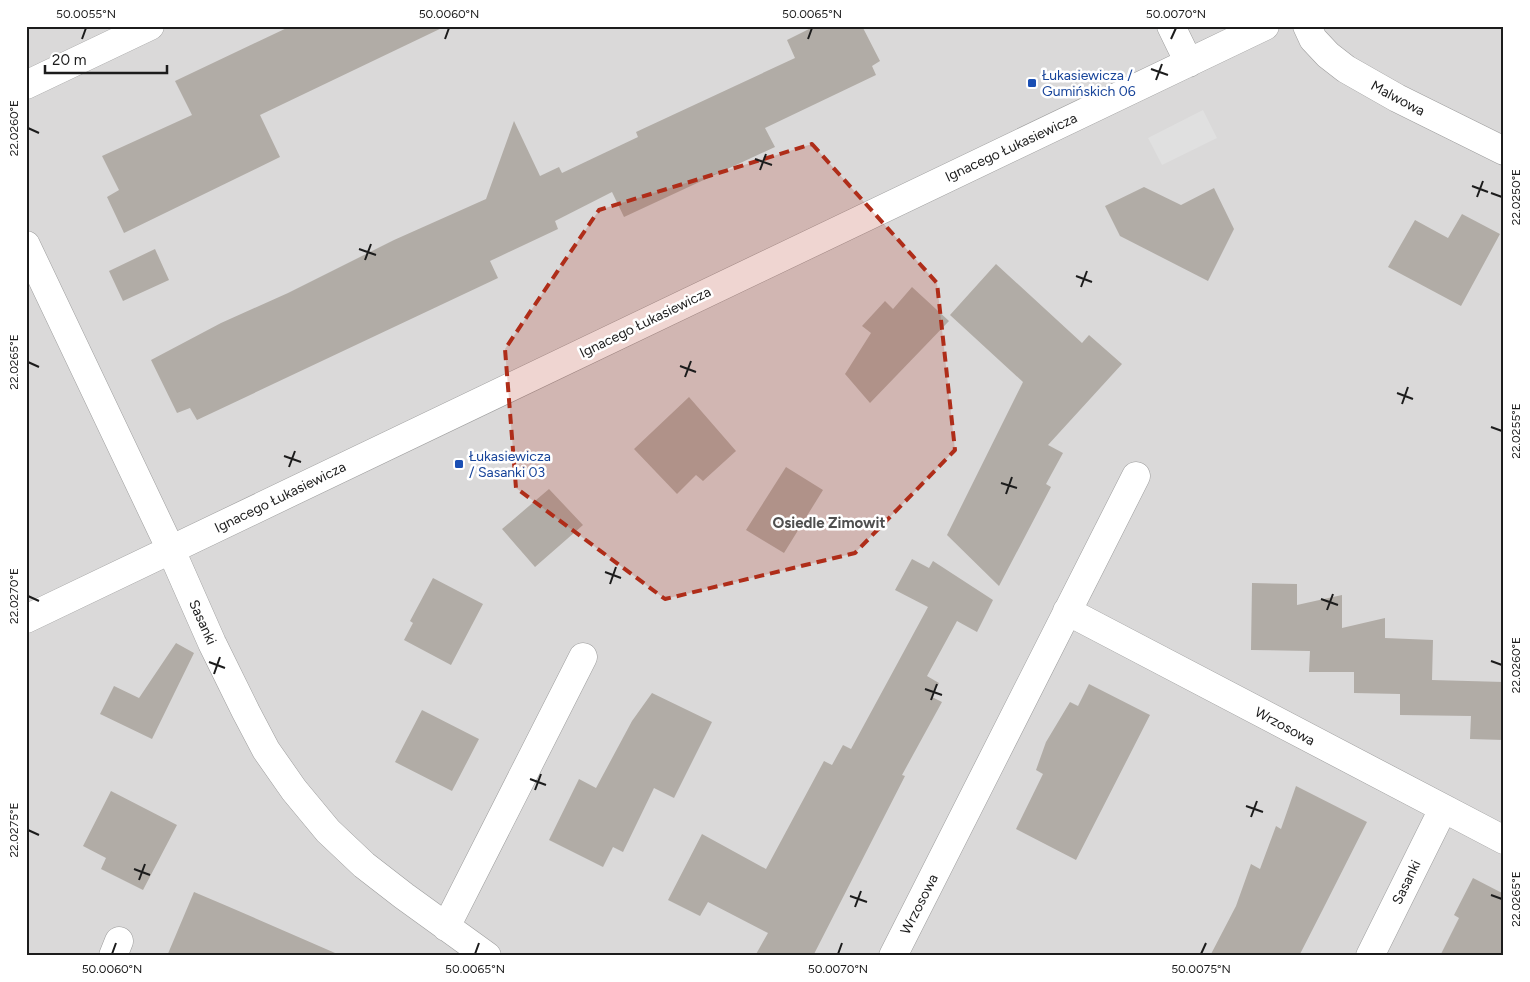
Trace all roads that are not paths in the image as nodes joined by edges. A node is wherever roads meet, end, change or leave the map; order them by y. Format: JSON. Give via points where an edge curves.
{"nodes":[{"id":1,"x":150,"y":26,"type":"edge"},
{"id":2,"x":1171,"y":26,"type":"edge"},
{"id":3,"x":1265,"y":26,"type":"edge"},
{"id":4,"x":1306,"y":26,"type":"edge"},
{"id":5,"x":1189,"y":63,"type":"junction"},
{"id":6,"x":26,"y":84,"type":"edge"},
{"id":7,"x":1504,"y":151,"type":"edge"},
{"id":8,"x":26,"y":245,"type":"edge"},
{"id":9,"x":1136,"y":476,"type":"dead end"},
{"id":10,"x":171,"y":550,"type":"junction"},
{"id":11,"x":1067,"y":611,"type":"junction"},
{"id":12,"x":26,"y":619,"type":"edge"},
{"id":13,"x":583,"y":657,"type":"dead end"},
{"id":14,"x":1443,"y":809,"type":"junction"},
{"id":15,"x":1504,"y":840,"type":"edge"},
{"id":16,"x":446,"y":927,"type":"junction"},
{"id":17,"x":487,"y":956,"type":"edge"},
{"id":18,"x":893,"y":956,"type":"edge"},
{"id":19,"x":1370,"y":956,"type":"edge"}],
"edges":[{"from":1,"to":6,"type":"street"},
{"from":2,"to":5,"type":"street"},
{"from":3,"to":5,"type":"street","name":"Ignacego Łukasiewicza"},
{"from":4,"to":7,"type":"street","name":"Malwowa","via":[[1322,49],[1346,70]]},
{"from":5,"to":10,"type":"street","name":"Ignacego Łukasiewicza"},
{"from":8,"to":10,"type":"street","name":"Sasanki"},
{"from":9,"to":11,"type":"street","name":"Wrzosowa"},
{"from":10,"to":12,"type":"street","name":"Ignacego Łukasiewicza"},
{"from":10,"to":16,"type":"street","name":"Sasanki","via":[[246,712],[266,750],[294,790],[328,831],[364,865]]},
{"from":11,"to":14,"type":"street","name":"Wrzosowa"},
{"from":11,"to":18,"type":"street","name":"Wrzosowa"},
{"from":13,"to":16,"type":"street"},
{"from":14,"to":15,"type":"street","name":"Wrzosowa"},
{"from":14,"to":19,"type":"street","name":"Sasanki"},
{"from":16,"to":17,"type":"street","name":"Sasanki"}]}
